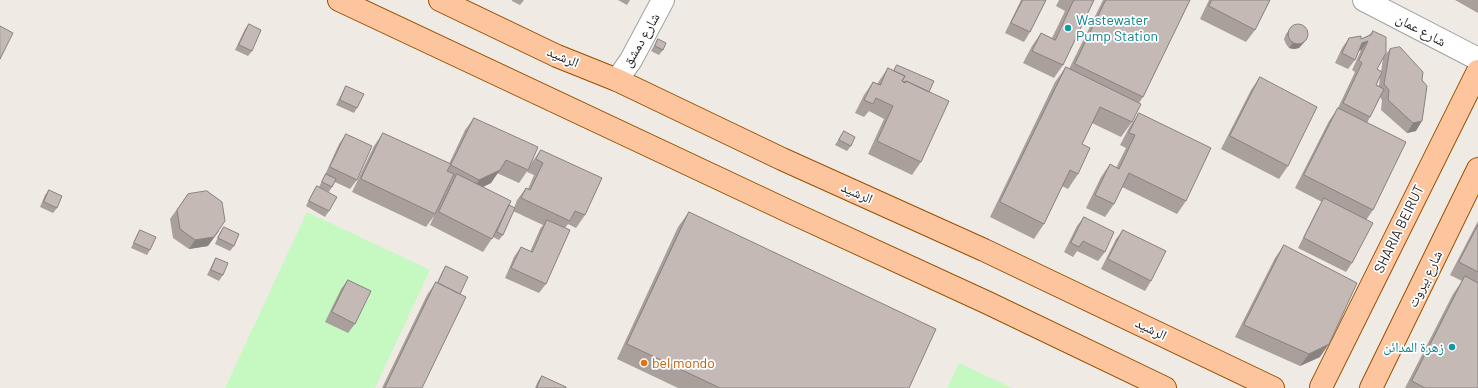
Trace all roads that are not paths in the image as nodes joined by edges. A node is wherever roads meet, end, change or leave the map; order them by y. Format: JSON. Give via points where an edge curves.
{"nodes":[{"id":1,"x":339,"y":0,"type":"edge"},
{"id":2,"x":440,"y":0,"type":"edge"},
{"id":3,"x":663,"y":0,"type":"edge"},
{"id":4,"x":1364,"y":0,"type":"edge"},
{"id":5,"x":1478,"y":59,"type":"edge"},
{"id":6,"x":1478,"y":71,"type":"edge"},
{"id":7,"x":617,"y":80,"type":"junction"},
{"id":8,"x":1478,"y":169,"type":"edge"},
{"id":9,"x":1165,"y":388,"type":"edge"},
{"id":10,"x":1273,"y":388,"type":"edge"},
{"id":11,"x":1319,"y":388,"type":"edge"},
{"id":12,"x":1371,"y":388,"type":"edge"}],
"edges":[{"from":1,"to":9,"type":"main road"},
{"from":2,"to":7,"type":"main road","name":"الرشيد","via":[[557,56]]},
{"from":3,"to":7,"type":"street","name":"شارع دمشق","via":[[631,60]]},
{"from":4,"to":5,"type":"street","name":"شارع عمان"},
{"from":6,"to":11,"type":"main road","name":"SHARIA BEIRUT"},
{"from":7,"to":10,"type":"main road","name":"الرشيد","via":[[782,159],[984,250]]},
{"from":8,"to":12,"type":"main road","name":"شارع بيروت"}]}
